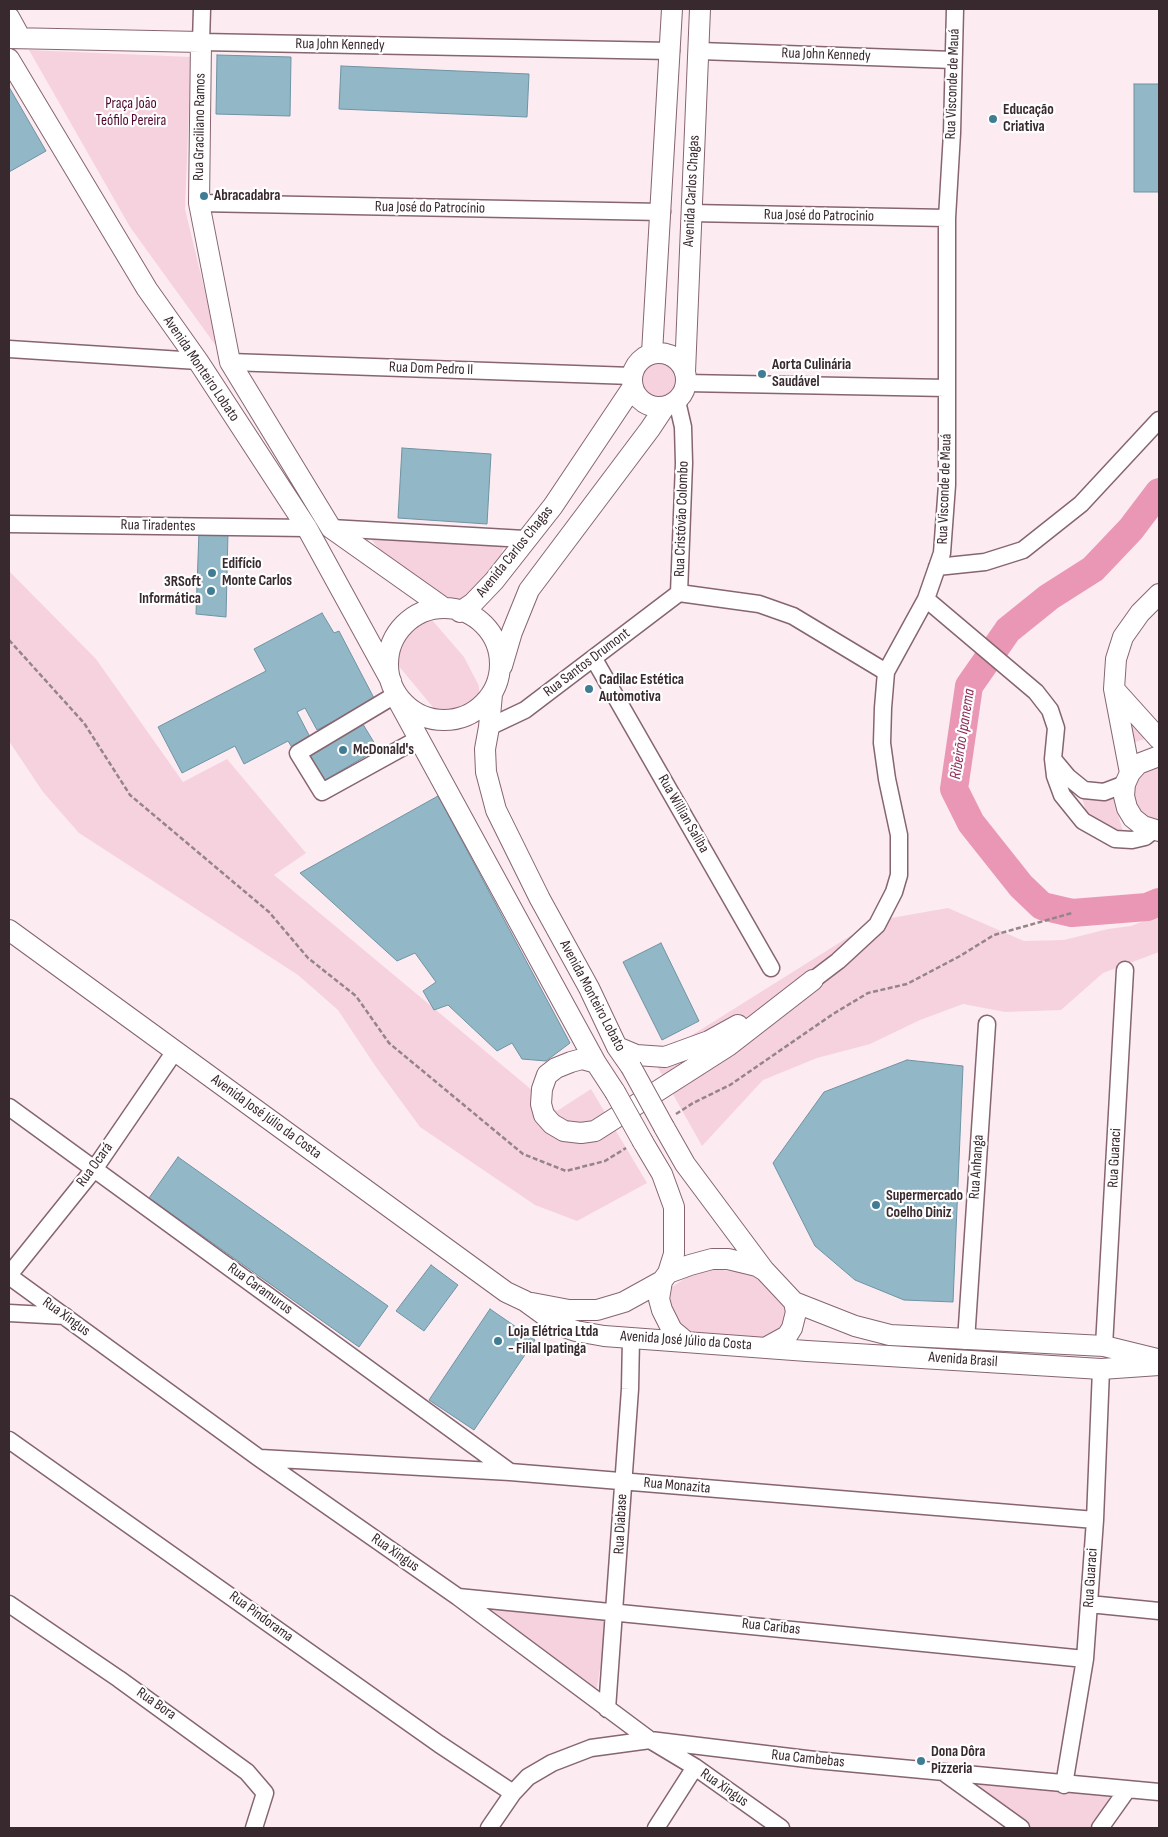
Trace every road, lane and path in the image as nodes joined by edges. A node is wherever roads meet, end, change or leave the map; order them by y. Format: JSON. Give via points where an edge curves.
{"nodes":[{"id":1,"x":202,"y":9,"type":"edge"},
{"id":2,"x":672,"y":9,"type":"edge"},
{"id":3,"x":700,"y":9,"type":"edge"},
{"id":4,"x":955,"y":9,"type":"edge"},
{"id":5,"x":9,"y":17,"type":"edge"},
{"id":6,"x":14,"y":38,"type":"edge"},
{"id":7,"x":201,"y":42,"type":"junction"},
{"id":8,"x":671,"y":51,"type":"junction"},
{"id":9,"x":700,"y":51,"type":"junction"},
{"id":10,"x":9,"y":59,"type":"edge"},
{"id":11,"x":953,"y":60,"type":"junction"},
{"id":12,"x":199,"y":203,"type":"junction"},
{"id":13,"x":662,"y":212,"type":"junction"},
{"id":14,"x":691,"y":213,"type":"junction"},
{"id":15,"x":947,"y":218,"type":"junction"},
{"id":16,"x":9,"y":349,"type":"edge"},
{"id":17,"x":652,"y":353,"type":"junction"},
{"id":18,"x":198,"y":362,"type":"junction"},
{"id":19,"x":230,"y":362,"type":"junction"},
{"id":20,"x":686,"y":378,"type":"junction"},
{"id":21,"x":632,"y":382,"type":"junction"},
{"id":22,"x":947,"y":388,"type":"junction"},
{"id":23,"x":670,"y":404,"type":"junction"},
{"id":24,"x":1159,"y":420,"type":"edge"},
{"id":25,"x":9,"y":524,"type":"edge"},
{"id":26,"x":307,"y":528,"type":"junction"},
{"id":27,"x":331,"y":528,"type":"junction"},
{"id":28,"x":525,"y":539,"type":"junction"},
{"id":29,"x":937,"y":567,"type":"junction"},
{"id":30,"x":679,"y":592,"type":"junction"},
{"id":31,"x":1159,"y":594,"type":"edge"},
{"id":32,"x":926,"y":599,"type":"junction"},
{"id":33,"x":452,"y":610,"type":"junction"},
{"id":34,"x":9,"y":640,"type":"edge"},
{"id":35,"x":594,"y":659,"type":"junction"},
{"id":36,"x":886,"y":672,"type":"junction"},
{"id":37,"x":495,"y":686,"type":"junction"},
{"id":38,"x":393,"y":688,"type":"junction"},
{"id":39,"x":1114,"y":689,"type":"junction"},
{"id":40,"x":490,"y":727,"type":"junction"},
{"id":41,"x":418,"y":739,"type":"junction"},
{"id":42,"x":1159,"y":739,"type":"edge"},
{"id":43,"x":1159,"y":756,"type":"edge"},
{"id":44,"x":1053,"y":759,"type":"junction"},
{"id":45,"x":1128,"y":779,"type":"junction"},
{"id":46,"x":1157,"y":830,"type":"edge"},
{"id":47,"x":1072,"y":913,"type":"dead end"},
{"id":48,"x":9,"y":930,"type":"edge"},
{"id":49,"x":771,"y":968,"type":"dead end"},
{"id":50,"x":1125,"y":970,"type":"dead end"},
{"id":51,"x":813,"y":980,"type":"junction"},
{"id":52,"x":987,"y":1024,"type":"dead end"},
{"id":53,"x":617,"y":1047,"type":"junction"},
{"id":54,"x":175,"y":1051,"type":"junction"},
{"id":55,"x":596,"y":1063,"type":"junction"},
{"id":56,"x":9,"y":1107,"type":"edge"},
{"id":57,"x":669,"y":1119,"type":"dead end"},
{"id":58,"x":629,"y":1146,"type":"dead end"},
{"id":59,"x":95,"y":1168,"type":"junction"},
{"id":60,"x":765,"y":1272,"type":"junction"},
{"id":61,"x":9,"y":1275,"type":"edge"},
{"id":62,"x":665,"y":1277,"type":"junction"},
{"id":63,"x":525,"y":1301,"type":"junction"},
{"id":64,"x":794,"y":1302,"type":"junction"},
{"id":65,"x":9,"y":1313,"type":"edge"},
{"id":66,"x":65,"y":1316,"type":"junction"},
{"id":67,"x":631,"y":1338,"type":"junction"},
{"id":68,"x":684,"y":1340,"type":"junction"},
{"id":69,"x":966,"y":1341,"type":"junction"},
{"id":70,"x":1104,"y":1346,"type":"junction"},
{"id":71,"x":767,"y":1347,"type":"junction"},
{"id":72,"x":1159,"y":1359,"type":"edge"},
{"id":73,"x":1159,"y":1365,"type":"edge"},
{"id":74,"x":1101,"y":1369,"type":"junction"},
{"id":75,"x":9,"y":1440,"type":"edge"},
{"id":76,"x":259,"y":1458,"type":"junction"},
{"id":77,"x":510,"y":1472,"type":"junction"},
{"id":78,"x":623,"y":1482,"type":"junction"},
{"id":79,"x":1095,"y":1520,"type":"junction"},
{"id":80,"x":458,"y":1597,"type":"junction"},
{"id":81,"x":9,"y":1604,"type":"edge"},
{"id":82,"x":1089,"y":1604,"type":"junction"},
{"id":83,"x":616,"y":1611,"type":"junction"},
{"id":84,"x":1159,"y":1611,"type":"edge"},
{"id":85,"x":1085,"y":1659,"type":"junction"},
{"id":86,"x":607,"y":1709,"type":"junction"},
{"id":87,"x":650,"y":1740,"type":"junction"},
{"id":88,"x":695,"y":1767,"type":"junction"},
{"id":89,"x":945,"y":1773,"type":"junction"},
{"id":90,"x":1064,"y":1785,"type":"junction"},
{"id":91,"x":1127,"y":1790,"type":"junction"},
{"id":92,"x":1159,"y":1792,"type":"edge"},
{"id":93,"x":513,"y":1793,"type":"junction"},
{"id":94,"x":254,"y":1828,"type":"edge"},
{"id":95,"x":489,"y":1828,"type":"edge"},
{"id":96,"x":656,"y":1828,"type":"edge"},
{"id":97,"x":782,"y":1828,"type":"edge"},
{"id":98,"x":1021,"y":1828,"type":"edge"},
{"id":99,"x":1100,"y":1828,"type":"edge"}],
"edges":[{"from":1,"to":7,"type":"street","name":"Rua Graciliano Ramos"},
{"from":2,"to":8,"type":"main road","name":"Avenida Carlos Chagas"},
{"from":3,"to":9,"type":"main road","name":"Avenida Carlos Chagas"},
{"from":4,"to":11,"type":"street","name":"Rua Visconde de Mauá"},
{"from":5,"to":6,"type":"main road"},
{"from":6,"to":7,"type":"main road","name":"Rua John Kennedy"},
{"from":7,"to":8,"type":"street","name":"Rua John Kennedy"},
{"from":7,"to":12,"type":"main road","name":"Rua Graciliano Ramos"},
{"from":8,"to":13,"type":"main road","name":"Avenida Carlos Chagas"},
{"from":9,"to":11,"type":"street","name":"Rua John Kennedy"},
{"from":9,"to":14,"type":"main road","name":"Avenida Carlos Chagas"},
{"from":10,"to":18,"type":"main road","name":"Avenida Monteiro Lobato","via":[[147,289]]},
{"from":11,"to":15,"type":"street","name":"Rua Visconde de Mauá"},
{"from":12,"to":13,"type":"street","name":"Rua José do Patrocínio"},
{"from":12,"to":19,"type":"main road","name":"Rua Graciliano Ramos"},
{"from":13,"to":17,"type":"main road","name":"Avenida Carlos Chagas"},
{"from":14,"to":15,"type":"street","name":"Rua José do Patrocinio"},
{"from":14,"to":20,"type":"main road","name":"Avenida Carlos Chagas"},
{"from":15,"to":22,"type":"street","name":"Rua Visconde de Mauá"},
{"from":16,"to":18,"type":"street"},
{"from":17,"to":20,"type":"main road","via":[[676,359]]},
{"from":17,"to":21,"type":"main road","via":[[637,363]]},
{"from":18,"to":26,"type":"main road","name":"Avenida Monteiro Lobato"},
{"from":19,"to":21,"type":"street","name":"Rua Dom Pedro II"},
{"from":19,"to":27,"type":"main road","name":"Avenida Monteiro Lobato"},
{"from":20,"to":22,"type":"street"},
{"from":20,"to":23,"type":"main road","via":[[682,396]]},
{"from":21,"to":23,"type":"main road","via":[[635,396],[648,406]]},
{"from":21,"to":28,"type":"main road","name":"Avenida Carlos Chagas","via":[[553,506]]},
{"from":22,"to":29,"type":"street","name":"Rua Visconde de Mauá","via":[[947,485],[942,552]]},
{"from":23,"to":30,"type":"street","name":"Rua Cristóvão Colombo","via":[[683,427]]},
{"from":23,"to":37,"type":"main road","via":[[529,590]]},
{"from":24,"to":29,"type":"street","via":[[1081,504],[1023,550],[985,562]]},
{"from":25,"to":26,"type":"street","name":"Rua Tiradentes"},
{"from":26,"to":38,"type":"main road","name":"Avenida Monteiro Lobato"},
{"from":27,"to":28,"type":"street"},
{"from":27,"to":33,"type":"main road","name":"Avenida Monteiro Lobato"},
{"from":28,"to":33,"type":"main road","name":"Avenida Carlos Chagas","via":[[473,603]]},
{"from":29,"to":32,"type":"street","name":"Rua Visconde de Mauá"},
{"from":30,"to":35,"type":"street","name":"Rua Santos Drumont"},
{"from":30,"to":36,"type":"street","name":"Rua Cristóvão Colombo","via":[[759,604],[793,616]]},
{"from":31,"to":39,"type":"main road","via":[[1123,637],[1116,659]]},
{"from":32,"to":36,"type":"street","name":"Rua Visconde de Mauá"},
{"from":32,"to":44,"type":"street","via":[[1036,692],[1050,710],[1056,728]]},
{"from":33,"to":37,"type":"main road","via":[[468,614],[488,630],[499,652]]},
{"from":33,"to":38,"type":"main road","via":[[429,610],[403,625],[388,652],[387,667]]},
{"from":34,"to":58,"type":"path","via":[[84,723],[130,795],[269,912],[308,958],[356,996],[389,1043],[523,1154],[566,1171],[605,1161]]},
{"from":35,"to":40,"type":"street","name":"Rua Santos Drumont","via":[[525,710]]},
{"from":35,"to":49,"type":"street","name":"Rua Willian Saliba"},
{"from":36,"to":51,"type":"street","name":"Rua Visconde de Mauá","via":[[882,743],[886,779],[899,834],[899,875],[877,924]]},
{"from":37,"to":38,"type":"main road","via":[[480,708],[464,717],[446,721],[428,719],[404,705]]},
{"from":37,"to":40,"type":"main road","name":"Avenida Monteiro Lobato"},
{"from":38,"to":41,"type":"main road","name":"Avenida Monteiro Lobato"},
{"from":38,"to":41,"type":"street","via":[[298,753],[322,792]]},
{"from":39,"to":42,"type":"main road"},
{"from":39,"to":45,"type":"main road"},
{"from":40,"to":53,"type":"main road","name":"Avenida Monteiro Lobato","via":[[485,749],[486,772],[496,810]]},
{"from":41,"to":55,"type":"main road","name":"Avenida Monteiro Lobato"},
{"from":43,"to":45,"type":"main road","via":[[1138,764]]},
{"from":44,"to":45,"type":"street","via":[[1084,790],[1104,792]]},
{"from":44,"to":46,"type":"street","via":[[1062,795],[1083,821],[1115,839],[1132,840]]},
{"from":45,"to":46,"type":"main road","via":[[1124,796],[1130,813],[1142,826]]},
{"from":47,"to":57,"type":"path","via":[[994,935],[907,984],[868,993],[730,1085]]},
{"from":48,"to":54,"type":"main road","name":"Avenida José Júlio da Costa"},
{"from":50,"to":70,"type":"street","name":"Rua Guaraci"},
{"from":51,"to":53,"type":"main road","via":[[680,1054],[645,1057]]},
{"from":51,"to":55,"type":"main road","via":[[728,1046],[595,1131],[564,1131],[552,1124],[544,1115],[541,1104],[542,1089],[548,1075],[571,1062]]},
{"from":52,"to":69,"type":"street","name":"Rua Anhanga"},
{"from":53,"to":60,"type":"main road","name":"Avenida Monteiro Lobato","bridge":true,"via":[[685,1164]]},
{"from":54,"to":59,"type":"street","name":"Rua Ocará"},
{"from":54,"to":63,"type":"main road","name":"Avenida José Júlio da Costa","via":[[491,1281]]},
{"from":55,"to":62,"type":"main road","name":"Avenida Monteiro Lobato","bridge":true,"via":[[662,1174],[674,1206],[674,1254]]},
{"from":56,"to":59,"type":"street","name":"Rua Caramurus"},
{"from":59,"to":61,"type":"street","name":"Rua Ocará"},
{"from":59,"to":77,"type":"street","name":"Rua Caramurus"},
{"from":60,"to":62,"type":"main road","via":[[742,1261],[712,1259]]},
{"from":60,"to":64,"type":"main road"},
{"from":61,"to":66,"type":"street","name":"Rua Xingus"},
{"from":62,"to":63,"type":"main road","name":"Avenida José Júlio da Costa","via":[[624,1302],[597,1310],[568,1310]]},
{"from":62,"to":68,"type":"main road","via":[[659,1299],[662,1310],[672,1330]]},
{"from":63,"to":67,"type":"main road","name":"Avenida José Júlio da Costa","via":[[558,1325],[576,1331]]},
{"from":64,"to":69,"type":"main road","name":"Avenida Brasil","via":[[856,1326],[890,1335]]},
{"from":64,"to":71,"type":"main road","via":[[796,1312],[792,1328],[787,1336]]},
{"from":65,"to":66,"type":"street"},
{"from":66,"to":76,"type":"street","name":"Rua Xingus"},
{"from":67,"to":68,"type":"main road","name":"Avenida José Júlio da Costa"},
{"from":67,"to":78,"type":"street","name":"Rua Diabase"},
{"from":68,"to":71,"type":"main road","name":"Avenida José Júlio da Costa"},
{"from":69,"to":70,"type":"main road","name":"Avenida Brasil"},
{"from":70,"to":72,"type":"main road","name":"Avenida Brasil"},
{"from":71,"to":74,"type":"main road","name":"Avenida Brasil"},
{"from":73,"to":74,"type":"main road","name":"Avenida Brasil"},
{"from":74,"to":79,"type":"street","name":"Rua Guaraci"},
{"from":75,"to":93,"type":"street","name":"Rua Pindorama"},
{"from":76,"to":77,"type":"street","name":"Rua Monazita"},
{"from":76,"to":80,"type":"street","name":"Rua Xingus"},
{"from":77,"to":78,"type":"street","name":"Rua Monazita"},
{"from":78,"to":79,"type":"street","name":"Rua Monazita"},
{"from":78,"to":83,"type":"street","name":"Rua Diabase"},
{"from":79,"to":82,"type":"street","name":"Rua Guaraci"},
{"from":80,"to":83,"type":"street","name":"Rua Caribas"},
{"from":80,"to":86,"type":"street","name":"Rua Xingus"},
{"from":81,"to":94,"type":"street","name":"Rua Bora","via":[[136,1690],[248,1772],[265,1793]]},
{"from":82,"to":84,"type":"street"},
{"from":82,"to":85,"type":"street","name":"Rua Guaraci"},
{"from":83,"to":85,"type":"street","name":"Rua Caribas"},
{"from":83,"to":86,"type":"street","name":"Rua Diabase"},
{"from":85,"to":90,"type":"street","name":"Rua Guaraci"},
{"from":86,"to":87,"type":"street","name":"Rua Xingus"},
{"from":87,"to":88,"type":"street","name":"Rua Xingus"},
{"from":87,"to":89,"type":"street","name":"Rua Cambebas"},
{"from":87,"to":93,"type":"street","name":"Rua Cambebas","via":[[591,1748],[552,1763],[528,1777]]},
{"from":88,"to":96,"type":"street"},
{"from":88,"to":97,"type":"street","name":"Rua Xingus"},
{"from":89,"to":90,"type":"street","name":"Rua Cambebas"},
{"from":89,"to":98,"type":"street"},
{"from":90,"to":91,"type":"street","name":"Rua Cambebas"},
{"from":91,"to":92,"type":"street","name":"Rua Cambebas"},
{"from":91,"to":99,"type":"street"},
{"from":93,"to":95,"type":"street","name":"Rua Cambebas"}]}
